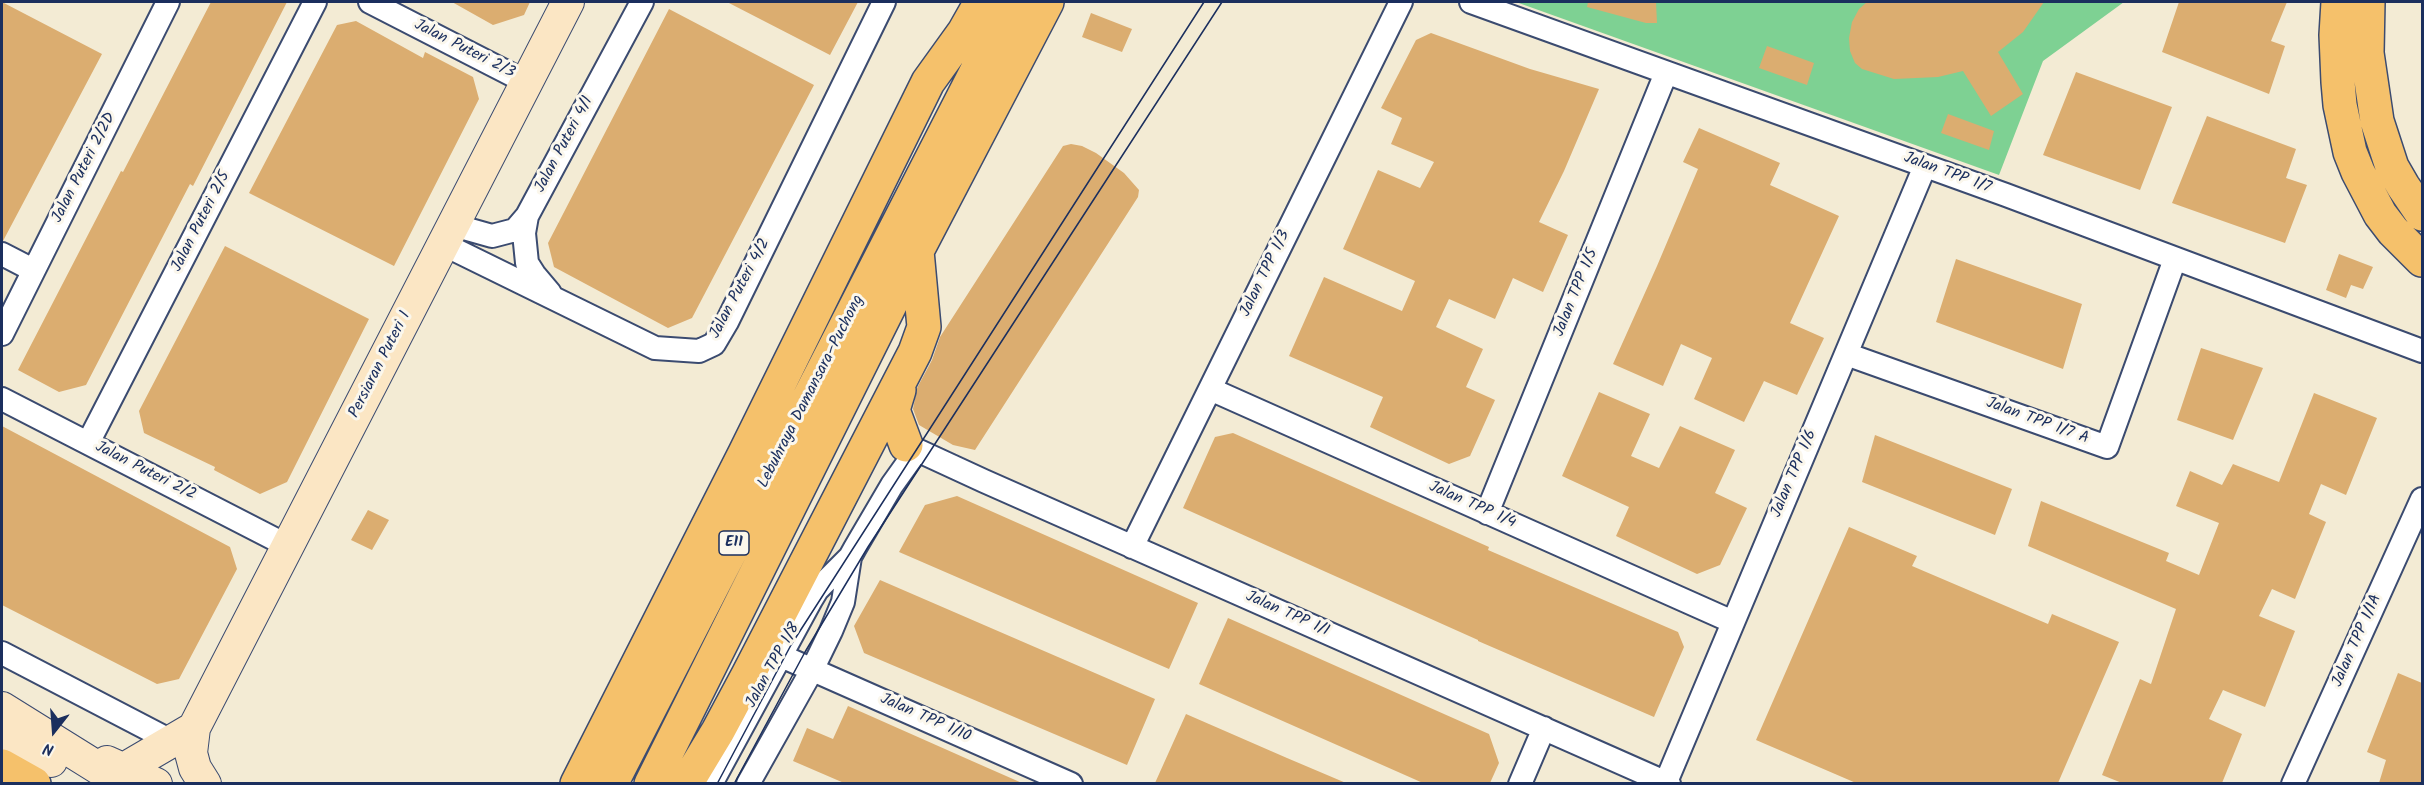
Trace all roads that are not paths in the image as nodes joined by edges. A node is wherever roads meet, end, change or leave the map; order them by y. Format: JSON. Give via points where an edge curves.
{"nodes":[{"id":1,"x":168,"y":2,"type":"edge"},
{"id":2,"x":315,"y":2,"type":"edge"},
{"id":3,"x":370,"y":2,"type":"edge"},
{"id":4,"x":568,"y":2,"type":"edge"},
{"id":5,"x":642,"y":2,"type":"edge"},
{"id":6,"x":884,"y":2,"type":"edge"},
{"id":7,"x":981,"y":2,"type":"edge"},
{"id":8,"x":1012,"y":2,"type":"edge"},
{"id":9,"x":1047,"y":2,"type":"edge"},
{"id":10,"x":1401,"y":2,"type":"edge"},
{"id":11,"x":1471,"y":2,"type":"edge"},
{"id":12,"x":2338,"y":2,"type":"edge"},
{"id":13,"x":2368,"y":2,"type":"edge"},
{"id":14,"x":964,"y":32,"type":"junction"},
{"id":15,"x":1666,"y":73,"type":"junction"},
{"id":16,"x":526,"y":82,"type":"junction"},
{"id":17,"x":1924,"y":166,"type":"junction"},
{"id":18,"x":2422,"y":214,"type":"edge"},
{"id":19,"x":527,"y":216,"type":"junction"},
{"id":20,"x":448,"y":235,"type":"junction"},
{"id":21,"x":917,"y":251,"type":"junction"},
{"id":22,"x":2,"y":254,"type":"edge"},
{"id":23,"x":2175,"y":260,"type":"junction"},
{"id":24,"x":2422,"y":260,"type":"edge"},
{"id":25,"x":33,"y":270,"type":"junction"},
{"id":26,"x":560,"y":302,"type":"junction"},
{"id":27,"x":858,"y":303,"type":"junction"},
{"id":28,"x":2,"y":334,"type":"edge"},
{"id":29,"x":2422,"y":351,"type":"edge"},
{"id":30,"x":1846,"y":354,"type":"junction"},
{"id":31,"x":902,"y":377,"type":"junction"},
{"id":32,"x":1210,"y":389,"type":"junction"},
{"id":33,"x":2,"y":399,"type":"edge"},
{"id":34,"x":88,"y":443,"type":"junction"},
{"id":35,"x":912,"y":447,"type":"junction"},
{"id":36,"x":861,"y":457,"type":"junction"},
{"id":37,"x":2422,"y":499,"type":"edge"},
{"id":38,"x":1487,"y":513,"type":"junction"},
{"id":39,"x":288,"y":546,"type":"junction"},
{"id":40,"x":1132,"y":547,"type":"junction"},
{"id":41,"x":850,"y":557,"type":"junction"},
{"id":42,"x":1733,"y":622,"type":"junction"},
{"id":43,"x":2,"y":653,"type":"edge"},
{"id":44,"x":779,"y":655,"type":"junction"},
{"id":45,"x":812,"y":670,"type":"junction"},
{"id":46,"x":2,"y":708,"type":"edge"},
{"id":47,"x":1544,"y":728,"type":"junction"},
{"id":48,"x":604,"y":732,"type":"junction"},
{"id":49,"x":2,"y":734,"type":"edge"},
{"id":50,"x":184,"y":735,"type":"junction"},
{"id":51,"x":2,"y":766,"type":"edge"},
{"id":52,"x":124,"y":776,"type":"edge"},
{"id":53,"x":33,"y":783,"type":"edge"},
{"id":54,"x":93,"y":783,"type":"edge"},
{"id":55,"x":156,"y":783,"type":"edge"},
{"id":56,"x":205,"y":783,"type":"edge"},
{"id":57,"x":557,"y":783,"type":"edge"},
{"id":58,"x":577,"y":783,"type":"edge"},
{"id":59,"x":611,"y":783,"type":"edge"},
{"id":60,"x":651,"y":783,"type":"edge"},
{"id":61,"x":686,"y":783,"type":"edge"},
{"id":62,"x":711,"y":783,"type":"edge"},
{"id":63,"x":748,"y":783,"type":"edge"},
{"id":64,"x":1071,"y":783,"type":"edge"},
{"id":65,"x":1521,"y":783,"type":"edge"},
{"id":66,"x":1667,"y":783,"type":"edge"},
{"id":67,"x":2293,"y":783,"type":"edge"}],
"edges":[{"from":1,"to":25,"type":"street","name":"Jalan Puteri 2/2D"},
{"from":2,"to":34,"type":"street","name":"Jalan Puteri 2/5"},
{"from":3,"to":16,"type":"street","name":"Jalan Puteri 2/3"},
{"from":4,"to":16,"type":"street","name":"Persiaran Puteri 1"},
{"from":5,"to":19,"type":"street","name":"Jalan Puteri 4/1"},
{"from":6,"to":26,"type":"street","name":"Jalan Puteri 4/2","via":[[714,344],[699,351],[655,348]]},
{"from":7,"to":14,"type":"highway","number":"E11"},
{"from":8,"to":27,"type":"highway","name":"Lebuhraya Damansara–Puchong","number":"E11"},
{"from":9,"to":21,"type":"highway","name":"Lebuhraya Damansara–Puchong","number":"E11"},
{"from":10,"to":32,"type":"street","name":"Jalan TPP 1/3"},
{"from":11,"to":15,"type":"street","name":"Jalan TPP 1/7"},
{"from":12,"to":24,"type":"highway","via":[[2336,60],[2350,152],[2368,194],[2393,231]]},
{"from":13,"to":18,"type":"highway","via":[[2367,53],[2377,121],[2392,167]]},
{"from":14,"to":27,"type":"highway","number":"E11","via":[[943,91],[858,267]]},
{"from":14,"to":48,"type":"highway","via":[[928,82]]},
{"from":15,"to":17,"type":"street","name":"Jalan TPP 1/7"},
{"from":15,"to":38,"type":"street","name":"Jalan TPP 1/5"},
{"from":16,"to":20,"type":"street","name":"Persiaran Puteri 1"},
{"from":17,"to":23,"type":"street","name":"Jalan TPP 1/7"},
{"from":17,"to":30,"type":"street","name":"Jalan TPP 1/6"},
{"from":19,"to":20,"type":"street","name":"Jalan Puteri 4/1","via":[[514,230],[492,236]]},
{"from":19,"to":26,"type":"street","via":[[527,263]]},
{"from":20,"to":26,"type":"street","name":"Jalan Puteri 4/2"},
{"from":20,"to":39,"type":"street","name":"Persiaran Puteri 1"},
{"from":21,"to":31,"type":"highway","via":[[924,327]]},
{"from":21,"to":60,"type":"highway","name":"Lebuhraya Damansara–Puchong","number":"E11"},
{"from":22,"to":25,"type":"street"},
{"from":23,"to":29,"type":"street","name":"Jalan TPP 1/7"},
{"from":23,"to":30,"type":"street","name":"Jalan TPP 1/7 A","via":[[2107,447]]},
{"from":25,"to":28,"type":"street","name":"Jalan Puteri 2/2D"},
{"from":27,"to":59,"type":"highway","name":"Lebuhraya Damansara–Puchong","number":"E11"},
{"from":30,"to":42,"type":"street","name":"Jalan TPP 1/6"},
{"from":31,"to":35,"type":"highway","via":[[893,410]]},
{"from":31,"to":36,"type":"highway"},
{"from":32,"to":38,"type":"street","name":"Jalan TPP 1/4"},
{"from":32,"to":40,"type":"street","name":"Jalan TPP 1/3"},
{"from":33,"to":34,"type":"street","name":"Jalan Puteri 2/2"},
{"from":34,"to":39,"type":"street","name":"Jalan Puteri 2/2"},
{"from":35,"to":36,"type":"highway","via":[[898,443],[878,445]]},
{"from":35,"to":40,"type":"street","name":"Jalan TPP 1/1"},
{"from":35,"to":41,"type":"street","name":"Jalan TPP 1/8"},
{"from":36,"to":61,"type":"highway","via":[[718,731]]},
{"from":37,"to":67,"type":"street","name":"Jalan TPP 1/1A"},
{"from":38,"to":42,"type":"street","name":"Jalan TPP 1/4"},
{"from":39,"to":50,"type":"street","name":"Persiaran Puteri 1"},
{"from":40,"to":47,"type":"street","name":"Jalan TPP 1/1"},
{"from":41,"to":44,"type":"street","name":"Jalan TPP 1/8","via":[[817,590]]},
{"from":41,"to":45,"type":"street","name":"Jalan TPP 1/8","via":[[843,602]]},
{"from":42,"to":66,"type":"street","name":"Jalan TPP 1/6"},
{"from":43,"to":50,"type":"street"},
{"from":44,"to":45,"type":"street","name":"Jalan TPP 1/10"},
{"from":44,"to":62,"type":"street","name":"Jalan TPP 1/8"},
{"from":45,"to":63,"type":"street","name":"Jalan TPP 1/8"},
{"from":45,"to":64,"type":"street","name":"Jalan TPP 1/10"},
{"from":46,"to":52,"type":"street"},
{"from":47,"to":65,"type":"street"},
{"from":47,"to":66,"type":"street","name":"Jalan TPP 1/1"},
{"from":48,"to":57,"type":"highway"},
{"from":48,"to":58,"type":"highway"},
{"from":49,"to":54,"type":"street"},
{"from":50,"to":52,"type":"street"},
{"from":50,"to":56,"type":"street","name":"Persiaran Puteri 1","via":[[195,768]]},
{"from":51,"to":53,"type":"highway"},
{"from":52,"to":55,"type":"street"}]}
